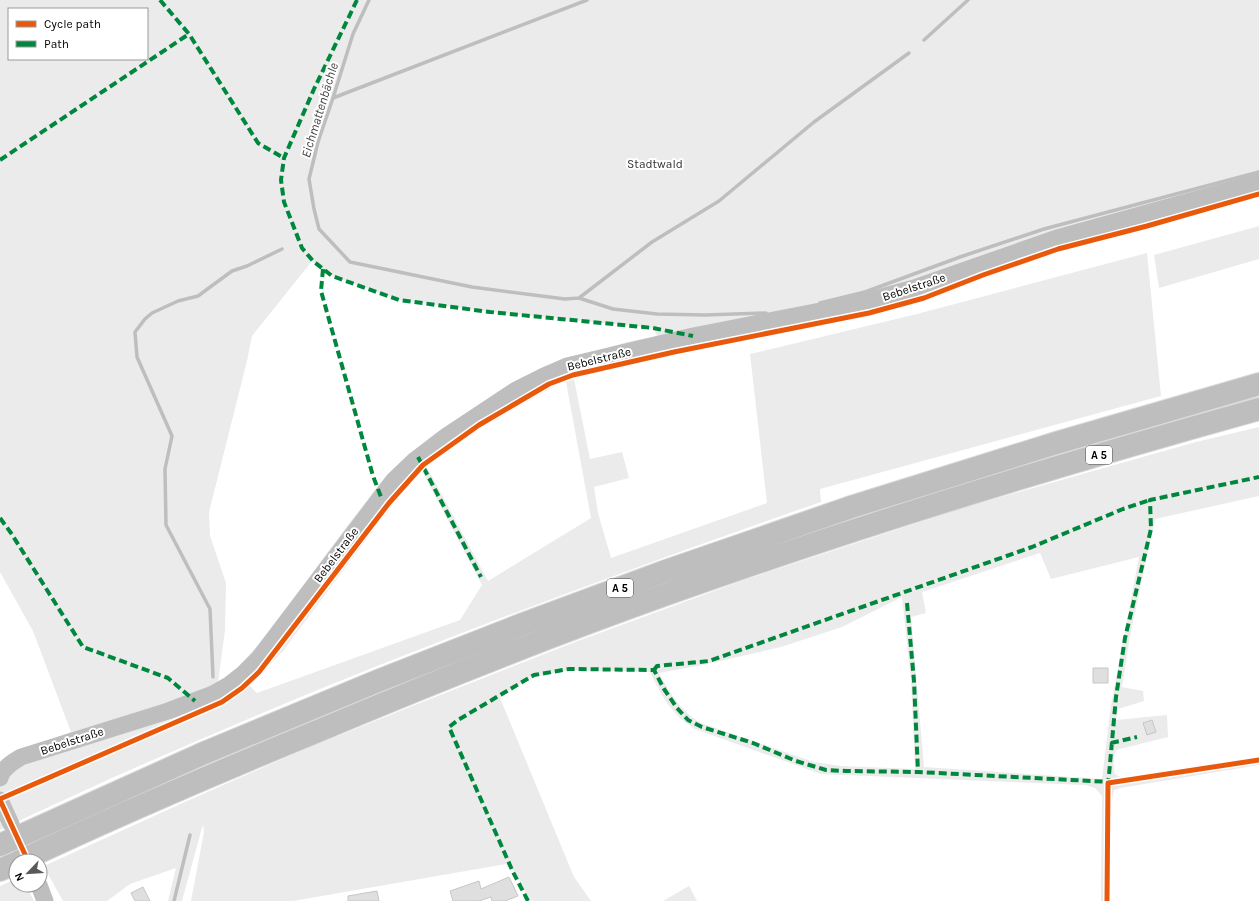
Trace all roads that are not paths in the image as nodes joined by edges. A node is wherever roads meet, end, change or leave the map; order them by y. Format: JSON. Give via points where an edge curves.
{"nodes":[{"id":1,"x":1259,"y":182,"type":"edge"},
{"id":2,"x":1259,"y":384,"type":"edge"},
{"id":3,"x":1254,"y":412,"type":"edge"},
{"id":4,"x":0,"y":778,"type":"edge"},
{"id":5,"x":0,"y":800,"type":"edge"},
{"id":6,"x":11,"y":824,"type":"dead end"},
{"id":7,"x":0,"y":845,"type":"edge"},
{"id":8,"x":38,"y":853,"type":"edge"}],
"edges":[{"from":1,"to":4,"type":"street","name":"Bebelstraße","via":[[1057,238],[914,288],[856,304],[640,348],[567,366],[544,376],[481,412],[415,460],[381,497],[259,658],[229,685],[213,694],[168,711],[21,757],[10,764]]},
{"from":2,"to":7,"type":"highway","number":"A 5","via":[[1056,443],[851,507],[656,575],[373,683],[204,753]]},
{"from":3,"to":8,"type":"highway","number":"A 5","via":[[1059,466],[861,528],[669,593],[389,701],[217,773]]},
{"from":5,"to":6,"type":"street"}]}
